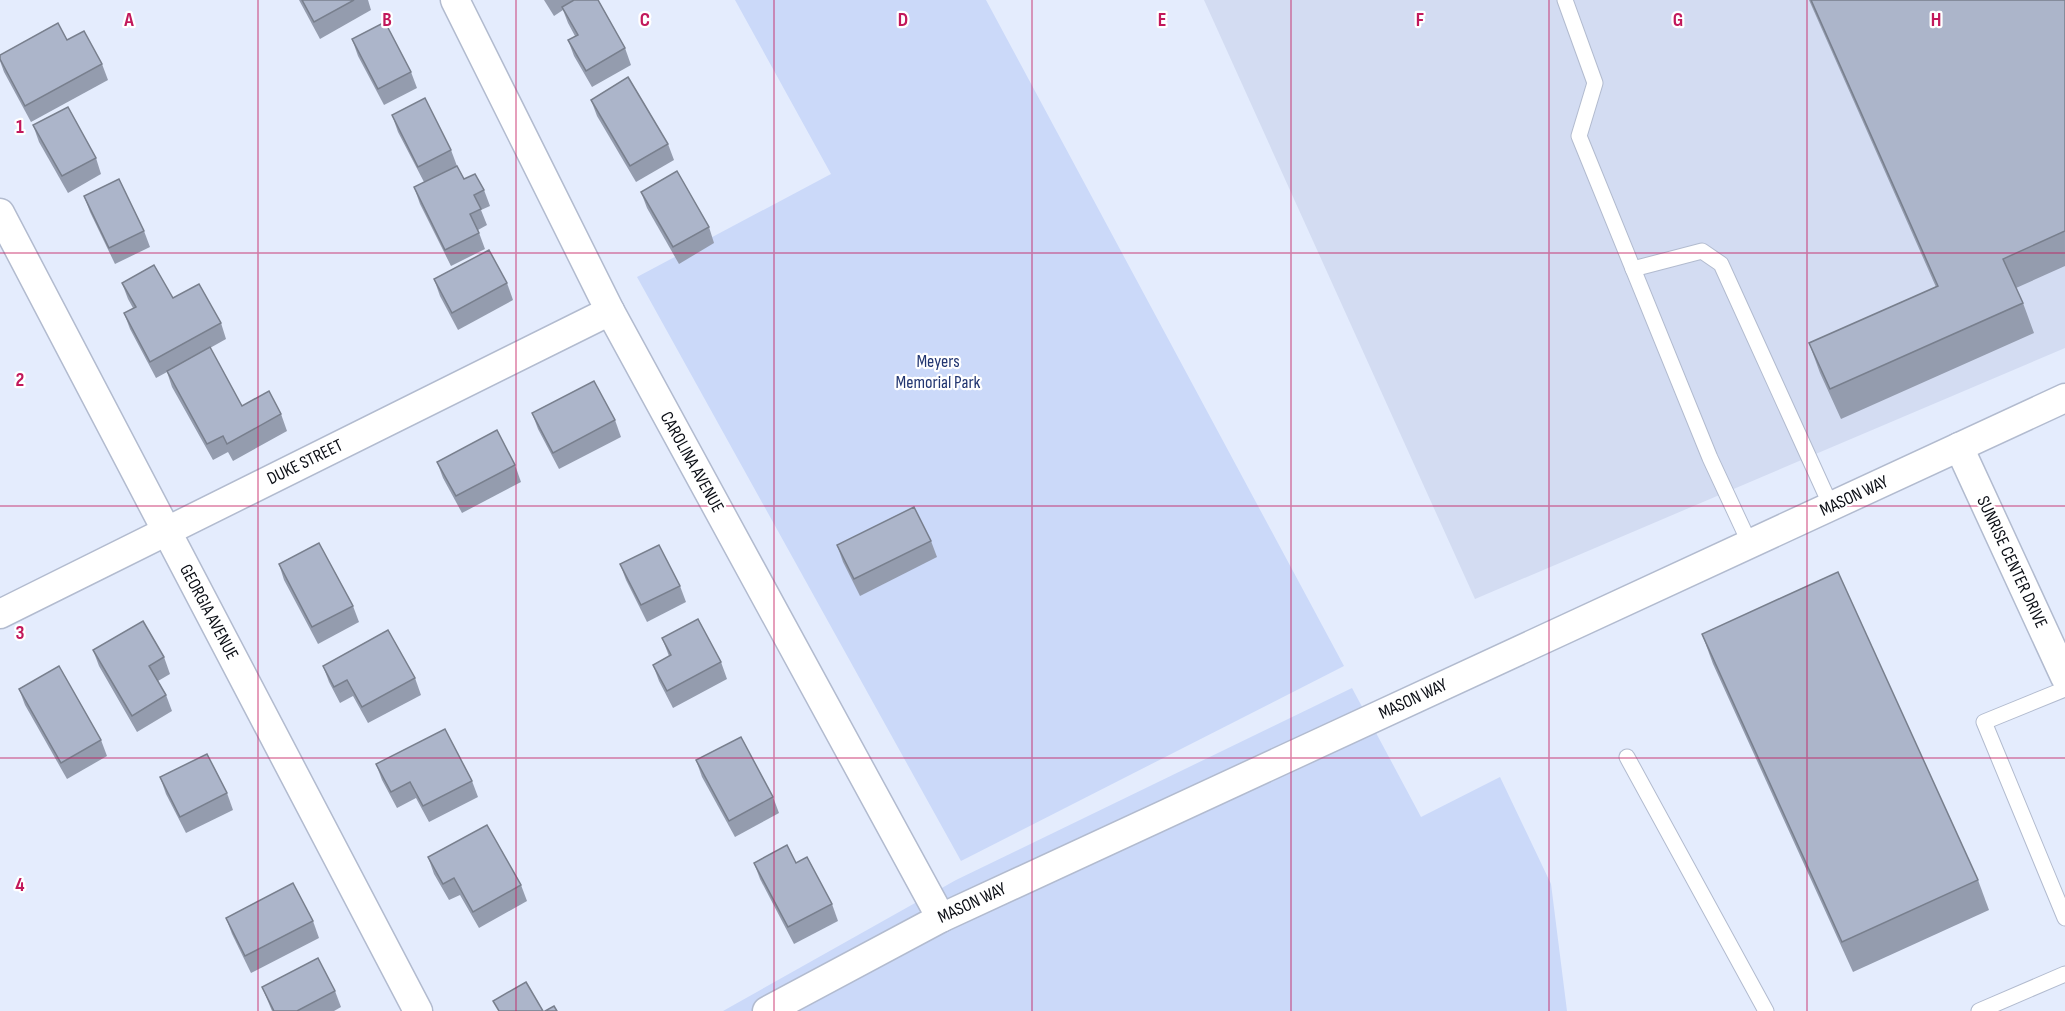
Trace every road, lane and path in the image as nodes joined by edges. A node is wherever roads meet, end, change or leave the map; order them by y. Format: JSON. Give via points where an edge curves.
{"nodes":[{"id":1,"x":455,"y":0,"type":"edge"},
{"id":2,"x":1565,"y":0,"type":"edge"},
{"id":3,"x":0,"y":213,"type":"edge"},
{"id":4,"x":1633,"y":269,"type":"junction"},
{"id":5,"x":610,"y":311,"type":"junction"},
{"id":6,"x":2065,"y":398,"type":"edge"},
{"id":7,"x":1959,"y":447,"type":"junction"},
{"id":8,"x":1831,"y":506,"type":"junction"},
{"id":9,"x":166,"y":532,"type":"junction"},
{"id":10,"x":1750,"y":544,"type":"junction"},
{"id":11,"x":4,"y":606,"type":"edge"},
{"id":12,"x":2065,"y":677,"type":"edge"},
{"id":13,"x":2065,"y":689,"type":"edge"},
{"id":14,"x":1627,"y":757,"type":"dead end"},
{"id":15,"x":941,"y":918,"type":"junction"},
{"id":16,"x":2065,"y":918,"type":"edge"},
{"id":17,"x":2065,"y":974,"type":"edge"},
{"id":18,"x":418,"y":1011,"type":"edge"},
{"id":19,"x":767,"y":1011,"type":"edge"},
{"id":20,"x":1766,"y":1011,"type":"edge"},
{"id":21,"x":1979,"y":1011,"type":"edge"}],
"edges":[{"from":1,"to":5,"type":"street","name":"CAROLINA AVENUE"},
{"from":2,"to":4,"type":"lane","via":[[1595,83],[1579,136]]},
{"from":3,"to":9,"type":"street","name":"GEORGIA AVENUE"},
{"from":4,"to":8,"type":"lane","via":[[1702,250],[1720,264]]},
{"from":4,"to":10,"type":"lane","via":[[1710,458]]},
{"from":5,"to":9,"type":"street","name":"DUKE STREET"},
{"from":5,"to":15,"type":"street","name":"CAROLINA AVENUE"},
{"from":6,"to":7,"type":"street","name":"MASON WAY"},
{"from":7,"to":8,"type":"street","name":"MASON WAY"},
{"from":7,"to":12,"type":"street","name":"SUNRISE CENTER DRIVE"},
{"from":8,"to":10,"type":"street","name":"MASON WAY"},
{"from":9,"to":11,"type":"street","name":"DUKE STREET"},
{"from":9,"to":18,"type":"street","name":"GEORGIA AVENUE"},
{"from":10,"to":15,"type":"street","name":"MASON WAY"},
{"from":13,"to":16,"type":"lane","via":[[1984,722]]},
{"from":14,"to":20,"type":"lane"},
{"from":15,"to":19,"type":"street","name":"MASON WAY"},
{"from":17,"to":21,"type":"lane"}]}
